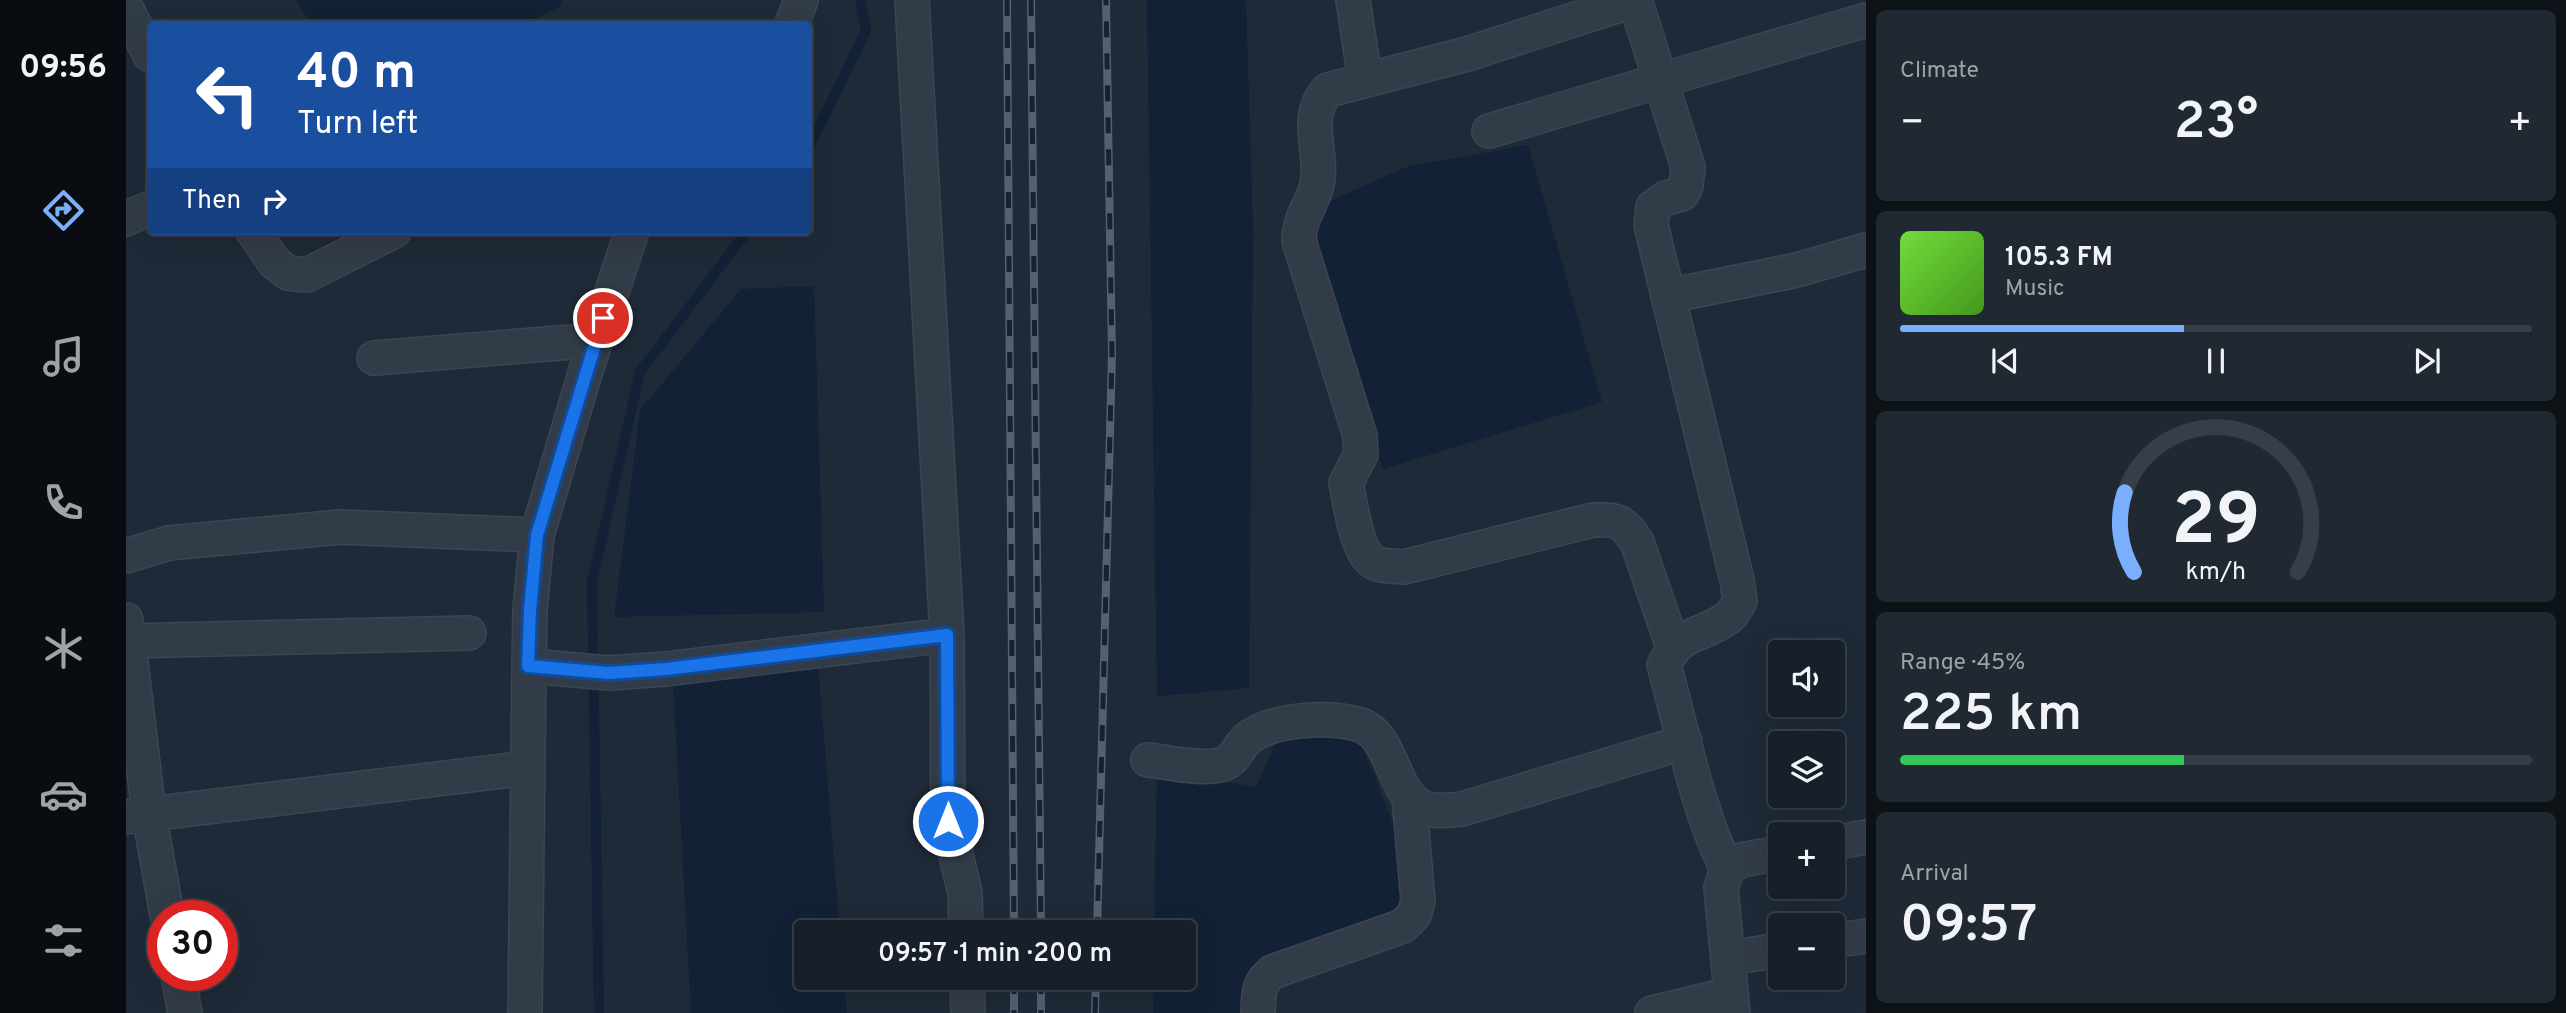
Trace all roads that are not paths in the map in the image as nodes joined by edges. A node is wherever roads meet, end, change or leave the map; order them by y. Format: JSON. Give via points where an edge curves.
{"nodes":[{"id":1,"x":801,"y":0,"type":"edge"},
{"id":2,"x":912,"y":0,"type":"edge"},
{"id":3,"x":1353,"y":0,"type":"edge"},
{"id":4,"x":1635,"y":0,"type":"edge"},
{"id":5,"x":126,"y":8,"type":"edge"},
{"id":6,"x":1866,"y":20,"type":"edge"},
{"id":7,"x":793,"y":21,"type":"edge"},
{"id":8,"x":147,"y":49,"type":"edge"},
{"id":9,"x":1366,"y":79,"type":"junction"},
{"id":10,"x":1661,"y":80,"type":"junction"},
{"id":11,"x":1489,"y":131,"type":"dead end"},
{"id":12,"x":147,"y":209,"type":"edge"},
{"id":13,"x":126,"y":219,"type":"edge"},
{"id":14,"x":256,"y":235,"type":"edge"},
{"id":15,"x":386,"y":235,"type":"edge"},
{"id":16,"x":630,"y":235,"type":"edge"},
{"id":17,"x":1866,"y":250,"type":"edge"},
{"id":18,"x":1668,"y":296,"type":"junction"},
{"id":19,"x":596,"y":340,"type":"junction"},
{"id":20,"x":374,"y":358,"type":"dead end"},
{"id":21,"x":537,"y":535,"type":"junction"},
{"id":22,"x":126,"y":556,"type":"edge"},
{"id":23,"x":469,"y":633,"type":"dead end"},
{"id":24,"x":127,"y":634,"type":"edge"},
{"id":25,"x":947,"y":635,"type":"junction"},
{"id":26,"x":1673,"y":647,"type":"junction"},
{"id":27,"x":528,"y":666,"type":"junction"},
{"id":28,"x":1685,"y":742,"type":"junction"},
{"id":29,"x":1149,"y":760,"type":"dead end"},
{"id":30,"x":527,"y":768,"type":"junction"},
{"id":31,"x":1409,"y":796,"type":"junction"},
{"id":32,"x":137,"y":815,"type":"edge"},
{"id":33,"x":1866,"y":837,"type":"edge"},
{"id":34,"x":1845,"y":841,"type":"edge"},
{"id":35,"x":1768,"y":855,"type":"edge"},
{"id":36,"x":1727,"y":869,"type":"junction"},
{"id":37,"x":162,"y":900,"type":"edge"},
{"id":38,"x":966,"y":920,"type":"edge"},
{"id":39,"x":1866,"y":936,"type":"edge"},
{"id":40,"x":1845,"y":939,"type":"edge"},
{"id":41,"x":1768,"y":952,"type":"edge"},
{"id":42,"x":1728,"y":958,"type":"junction"},
{"id":43,"x":967,"y":990,"type":"edge"},
{"id":44,"x":181,"y":991,"type":"edge"},
{"id":45,"x":1732,"y":1004,"type":"edge"},
{"id":46,"x":185,"y":1013,"type":"edge"},
{"id":47,"x":525,"y":1013,"type":"edge"},
{"id":48,"x":968,"y":1013,"type":"edge"},
{"id":49,"x":1258,"y":1013,"type":"edge"},
{"id":50,"x":1651,"y":1013,"type":"edge"}],
"edges":[{"from":1,"to":7,"type":"street"},
{"from":2,"to":25,"type":"street"},
{"from":3,"to":9,"type":"street"},
{"from":4,"to":9,"type":"street","via":[[1467,54]]},
{"from":4,"to":10,"type":"street"},
{"from":5,"to":8,"type":"street"},
{"from":6,"to":10,"type":"street"},
{"from":9,"to":26,"type":"street","via":[[1328,90],[1318,101],[1316,187],[1299,227],[1299,241],[1360,436],[1361,454],[1346,483],[1361,548],[1371,561],[1404,567],[1593,520],[1614,519],[1627,527],[1637,542]]},
{"from":10,"to":11,"type":"street"},
{"from":10,"to":18,"type":"street","via":[[1688,167],[1682,194],[1653,207],[1651,225]]},
{"from":12,"to":13,"type":"street"},
{"from":14,"to":15,"type":"street","via":[[274,262],[288,273],[307,275]]},
{"from":16,"to":19,"type":"street"},
{"from":17,"to":18,"type":"street","via":[[1797,270]]},
{"from":18,"to":26,"type":"street","via":[[1740,601],[1728,619]]},
{"from":19,"to":20,"type":"street"},
{"from":19,"to":21,"type":"street"},
{"from":21,"to":22,"type":"street","via":[[340,527],[169,544]]},
{"from":21,"to":27,"type":"street"},
{"from":23,"to":24,"type":"street"},
{"from":24,"to":32,"type":"street"},
{"from":25,"to":27,"type":"street","via":[[666,669],[609,673]]},
{"from":25,"to":38,"type":"street","via":[[948,821],[965,892]]},
{"from":26,"to":28,"type":"street","via":[[1664,665]]},
{"from":27,"to":30,"type":"street"},
{"from":28,"to":31,"type":"street","via":[[1462,809],[1421,807]]},
{"from":28,"to":36,"type":"street"},
{"from":29,"to":31,"type":"street","via":[[1221,765],[1236,756],[1247,739],[1270,727],[1341,720],[1361,724],[1377,737]]},
{"from":30,"to":32,"type":"street"},
{"from":30,"to":47,"type":"street"},
{"from":31,"to":49,"type":"street","via":[[1418,901],[1414,915],[1403,926],[1272,972],[1262,980]]},
{"from":32,"to":37,"type":"street"},
{"from":33,"to":34,"type":"street"},
{"from":35,"to":36,"type":"street","via":[[1741,860]]},
{"from":36,"to":42,"type":"street","via":[[1721,888]]},
{"from":39,"to":40,"type":"street"},
{"from":41,"to":42,"type":"street"},
{"from":42,"to":45,"type":"street"},
{"from":43,"to":48,"type":"street"},
{"from":44,"to":46,"type":"street"},
{"from":45,"to":50,"type":"street"}]}
